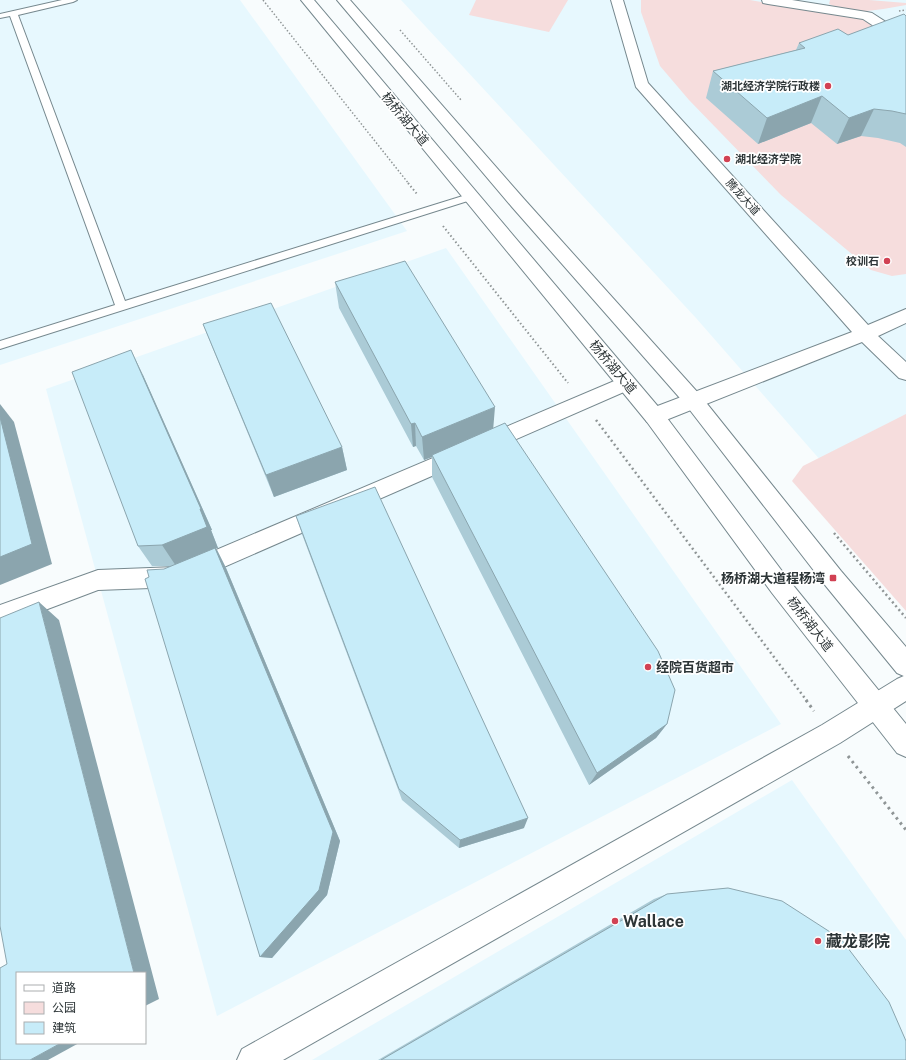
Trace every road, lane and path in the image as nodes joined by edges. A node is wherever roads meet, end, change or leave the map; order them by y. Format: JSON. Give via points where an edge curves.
{"nodes":[{"id":1,"x":73,"y":0,"type":"edge"},
{"id":2,"x":307,"y":0,"type":"edge"},
{"id":3,"x":343,"y":0,"type":"edge"},
{"id":4,"x":617,"y":0,"type":"edge"},
{"id":5,"x":768,"y":0,"type":"edge"},
{"id":6,"x":819,"y":4,"type":"edge"},
{"id":7,"x":14,"y":13,"type":"junction"},
{"id":8,"x":0,"y":16,"type":"edge"},
{"id":9,"x":906,"y":41,"type":"edge"},
{"id":10,"x":470,"y":197,"type":"junction"},
{"id":11,"x":121,"y":306,"type":"junction"},
{"id":12,"x":906,"y":316,"type":"edge"},
{"id":13,"x":865,"y":334,"type":"junction"},
{"id":14,"x":0,"y":345,"type":"edge"},
{"id":15,"x":906,"y":373,"type":"edge"},
{"id":16,"x":626,"y":383,"type":"junction"},
{"id":17,"x":693,"y":400,"type":"junction"},
{"id":18,"x":654,"y":416,"type":"junction"},
{"id":19,"x":0,"y":616,"type":"edge"},
{"id":20,"x":906,"y":665,"type":"edge"},
{"id":21,"x":906,"y":687,"type":"edge"},
{"id":22,"x":876,"y":706,"type":"junction"},
{"id":23,"x":906,"y":744,"type":"edge"},
{"id":24,"x":253,"y":1060,"type":"edge"}],
"edges":[{"from":1,"to":7,"type":"lane"},
{"from":2,"to":10,"type":"street","name":"杨桥湖大道"},
{"from":3,"to":17,"type":"street"},
{"from":4,"to":13,"type":"street","name":"腾龙大道","via":[[641,84]]},
{"from":5,"to":6,"type":"street"},
{"from":6,"to":9,"type":"street","via":[[867,16]]},
{"from":7,"to":8,"type":"lane"},
{"from":7,"to":11,"type":"lane"},
{"from":10,"to":11,"type":"lane"},
{"from":10,"to":16,"type":"street","name":"杨桥湖大道"},
{"from":11,"to":14,"type":"lane"},
{"from":12,"to":13,"type":"street"},
{"from":13,"to":15,"type":"street","name":"腾龙大道"},
{"from":13,"to":17,"type":"street"},
{"from":16,"to":18,"type":"street","name":"杨桥湖大道"},
{"from":16,"to":19,"type":"street","via":[[177,577],[98,580]]},
{"from":17,"to":18,"type":"street"},
{"from":17,"to":20,"type":"street","via":[[833,578]]},
{"from":18,"to":22,"type":"street","name":"杨桥湖大道","via":[[780,586]]},
{"from":21,"to":22,"type":"street"},
{"from":22,"to":23,"type":"street","name":"杨桥湖大道"},
{"from":22,"to":24,"type":"street","via":[[831,734]]}]}
